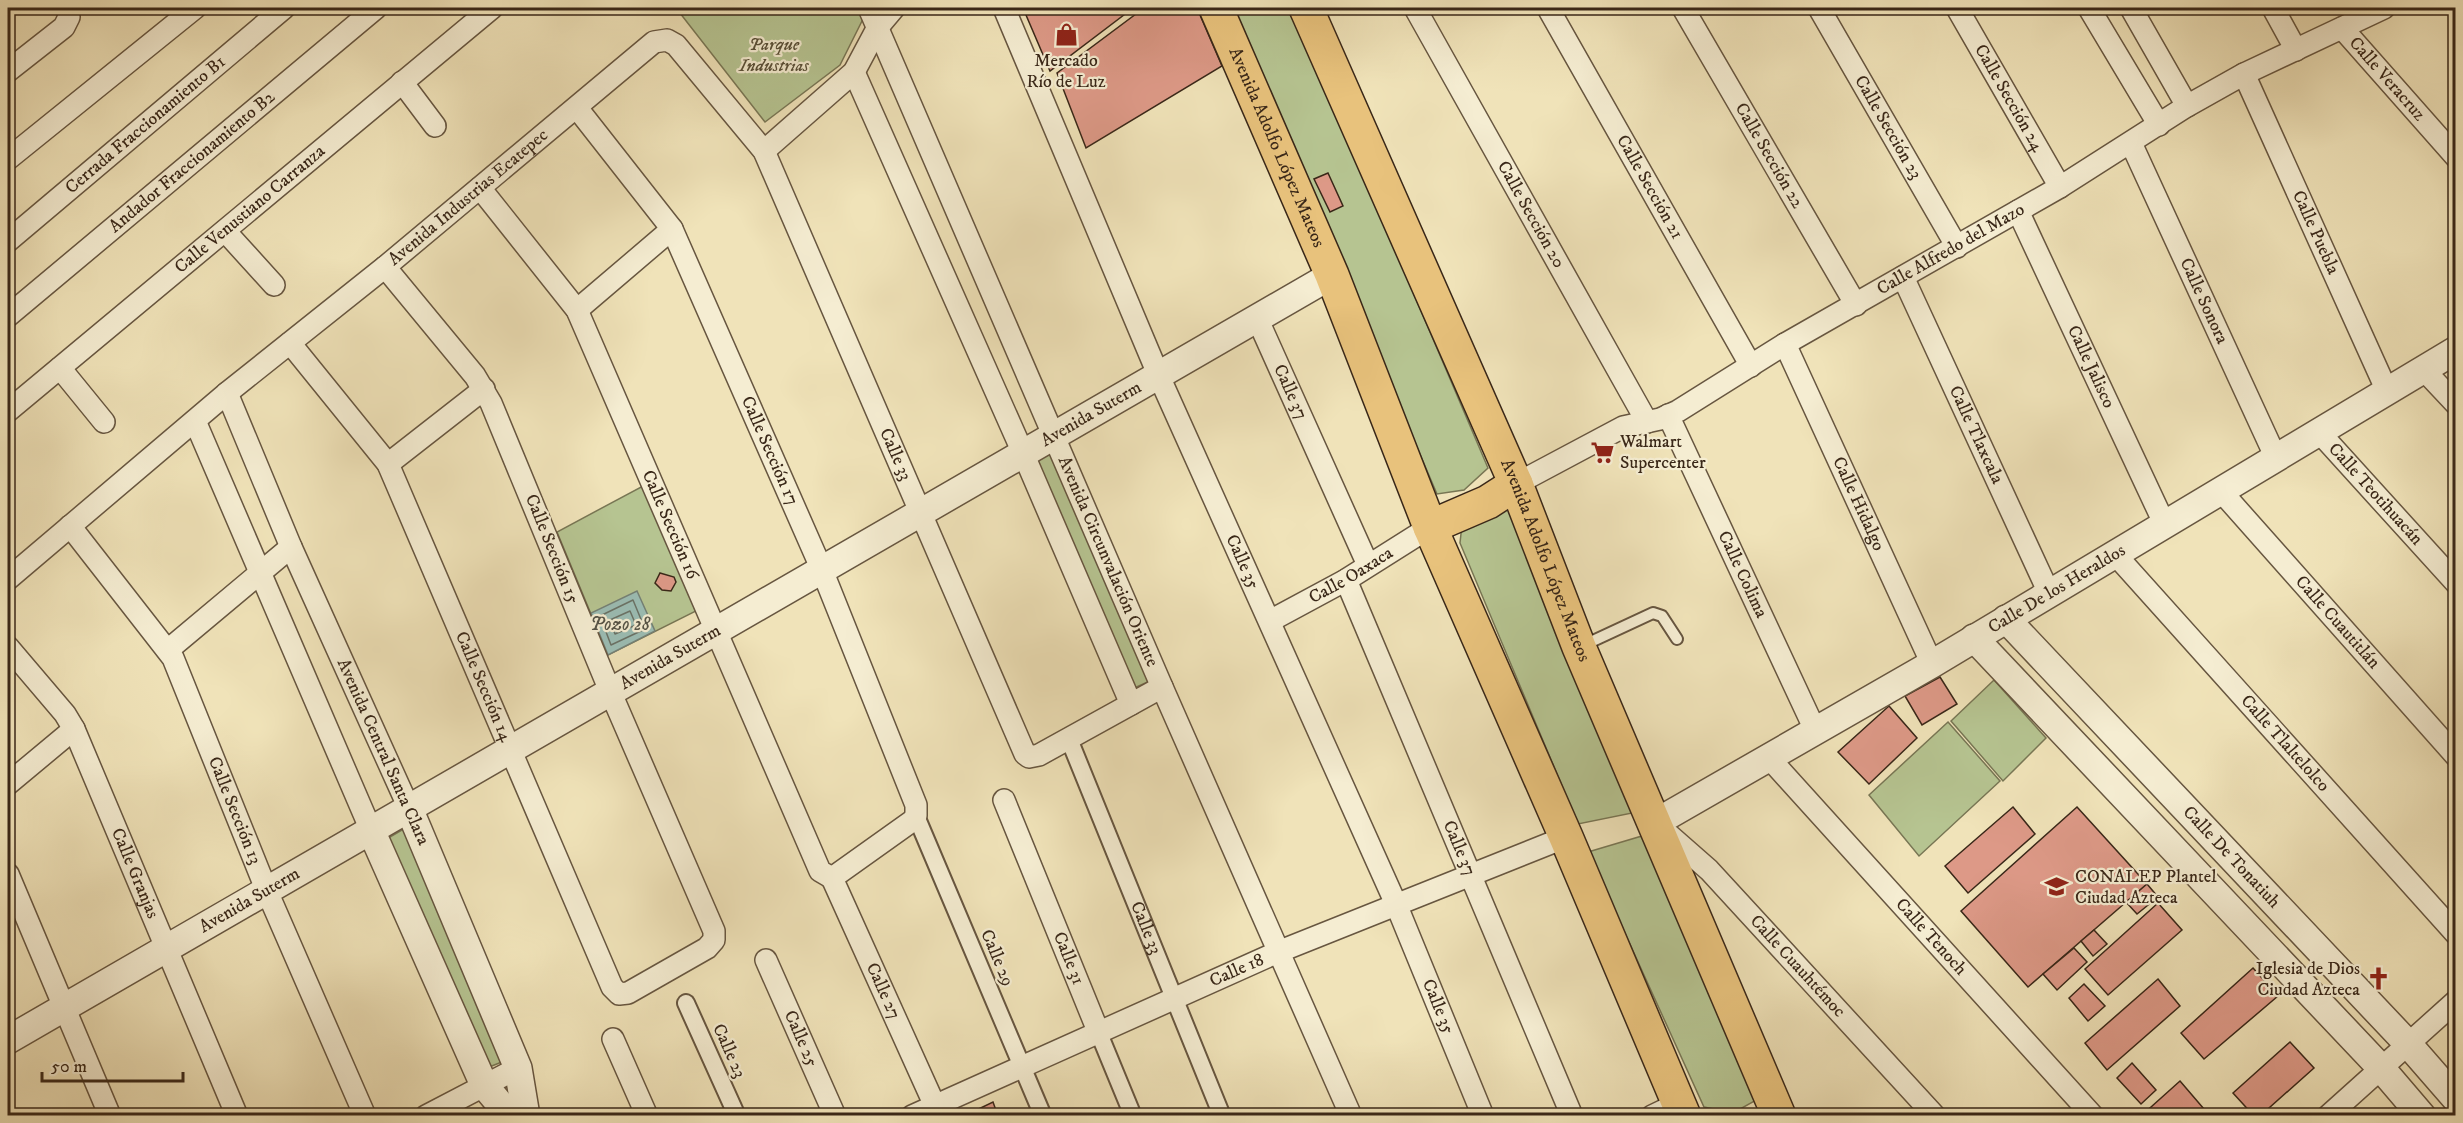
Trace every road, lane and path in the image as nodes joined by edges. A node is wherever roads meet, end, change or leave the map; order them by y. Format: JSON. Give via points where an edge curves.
{"nodes":[{"id":1,"x":67,"y":8,"type":"edge"},
{"id":2,"x":195,"y":8,"type":"edge"},
{"id":3,"x":284,"y":8,"type":"edge"},
{"id":4,"x":376,"y":8,"type":"edge"},
{"id":5,"x":492,"y":8,"type":"edge"},
{"id":6,"x":869,"y":8,"type":"edge"},
{"id":7,"x":894,"y":8,"type":"edge"},
{"id":8,"x":1004,"y":8,"type":"edge"},
{"id":9,"x":1216,"y":8,"type":"edge"},
{"id":10,"x":1306,"y":8,"type":"edge"},
{"id":11,"x":1415,"y":8,"type":"edge"},
{"id":12,"x":1548,"y":8,"type":"edge"},
{"id":13,"x":1683,"y":8,"type":"edge"},
{"id":14,"x":1819,"y":8,"type":"edge"},
{"id":15,"x":1957,"y":8,"type":"edge"},
{"id":16,"x":2089,"y":8,"type":"edge"},
{"id":17,"x":2131,"y":8,"type":"edge"},
{"id":18,"x":2272,"y":8,"type":"edge"},
{"id":19,"x":2384,"y":8,"type":"edge"},
{"id":20,"x":878,"y":27,"type":"junction"},
{"id":21,"x":2342,"y":28,"type":"junction"},
{"id":22,"x":2296,"y":50,"type":"junction"},
{"id":23,"x":8,"y":71,"type":"edge"},
{"id":24,"x":854,"y":72,"type":"junction"},
{"id":25,"x":2244,"y":74,"type":"junction"},
{"id":26,"x":402,"y":82,"type":"junction"},
{"id":27,"x":2187,"y":106,"type":"junction"},
{"id":28,"x":577,"y":108,"type":"junction"},
{"id":29,"x":2159,"y":125,"type":"junction"},
{"id":30,"x":435,"y":126,"type":"dead end"},
{"id":31,"x":2131,"y":143,"type":"junction"},
{"id":32,"x":764,"y":151,"type":"junction"},
{"id":33,"x":2456,"y":157,"type":"edge"},
{"id":34,"x":8,"y":159,"type":"edge"},
{"id":35,"x":2060,"y":187,"type":"junction"},
{"id":36,"x":480,"y":188,"type":"junction"},
{"id":37,"x":2018,"y":211,"type":"junction"},
{"id":38,"x":672,"y":228,"type":"junction"},
{"id":39,"x":225,"y":231,"type":"junction"},
{"id":40,"x":8,"y":241,"type":"edge"},
{"id":41,"x":1957,"y":247,"type":"junction"},
{"id":42,"x":385,"y":267,"type":"junction"},
{"id":43,"x":1332,"y":275,"type":"junction"},
{"id":44,"x":1903,"y":277,"type":"junction"},
{"id":45,"x":274,"y":285,"type":"dead end"},
{"id":46,"x":1856,"y":305,"type":"junction"},
{"id":47,"x":577,"y":310,"type":"junction"},
{"id":48,"x":8,"y":316,"type":"edge"},
{"id":49,"x":1257,"y":318,"type":"junction"},
{"id":50,"x":290,"y":343,"type":"junction"},
{"id":51,"x":1785,"y":345,"type":"junction"},
{"id":52,"x":2456,"y":350,"type":"edge"},
{"id":53,"x":1751,"y":366,"type":"junction"},
{"id":54,"x":60,"y":368,"type":"junction"},
{"id":55,"x":2424,"y":370,"type":"junction"},
{"id":56,"x":1158,"y":374,"type":"junction"},
{"id":57,"x":484,"y":389,"type":"junction"},
{"id":58,"x":2387,"y":391,"type":"junction"},
{"id":59,"x":227,"y":393,"type":"junction"},
{"id":60,"x":2456,"y":404,"type":"edge"},
{"id":61,"x":8,"y":411,"type":"edge"},
{"id":62,"x":1668,"y":415,"type":"junction"},
{"id":63,"x":195,"y":421,"type":"junction"},
{"id":64,"x":104,"y":422,"type":"dead end"},
{"id":65,"x":1647,"y":422,"type":"junction"},
{"id":66,"x":2319,"y":432,"type":"junction"},
{"id":67,"x":1053,"y":436,"type":"junction"},
{"id":68,"x":1023,"y":453,"type":"junction"},
{"id":69,"x":2276,"y":458,"type":"junction"},
{"id":70,"x":388,"y":464,"type":"junction"},
{"id":71,"x":1516,"y":484,"type":"junction"},
{"id":72,"x":2220,"y":490,"type":"junction"},
{"id":73,"x":919,"y":514,"type":"junction"},
{"id":74,"x":2164,"y":523,"type":"junction"},
{"id":75,"x":70,"y":526,"type":"junction"},
{"id":76,"x":1430,"y":527,"type":"junction"},
{"id":77,"x":291,"y":547,"type":"junction"},
{"id":78,"x":2114,"y":553,"type":"junction"},
{"id":79,"x":1368,"y":565,"type":"junction"},
{"id":80,"x":822,"y":570,"type":"junction"},
{"id":81,"x":261,"y":572,"type":"junction"},
{"id":82,"x":8,"y":579,"type":"edge"},
{"id":83,"x":1346,"y":580,"type":"junction"},
{"id":84,"x":2456,"y":583,"type":"edge"},
{"id":85,"x":2049,"y":593,"type":"junction"},
{"id":86,"x":2006,"y":619,"type":"junction"},
{"id":87,"x":1270,"y":621,"type":"junction"},
{"id":88,"x":716,"y":632,"type":"junction"},
{"id":89,"x":1974,"y":638,"type":"junction"},
{"id":90,"x":1677,"y":639,"type":"dead end"},
{"id":91,"x":8,"y":647,"type":"edge"},
{"id":92,"x":1579,"y":647,"type":"junction"},
{"id":93,"x":168,"y":650,"type":"junction"},
{"id":94,"x":1932,"y":664,"type":"junction"},
{"id":95,"x":1162,"y":687,"type":"junction"},
{"id":96,"x":610,"y":691,"type":"junction"},
{"id":97,"x":1131,"y":704,"type":"junction"},
{"id":98,"x":74,"y":729,"type":"junction"},
{"id":99,"x":1816,"y":732,"type":"junction"},
{"id":100,"x":1069,"y":739,"type":"junction"},
{"id":101,"x":509,"y":747,"type":"junction"},
{"id":102,"x":2456,"y":756,"type":"edge"},
{"id":103,"x":1770,"y":759,"type":"junction"},
{"id":104,"x":8,"y":783,"type":"edge"},
{"id":105,"x":1004,"y":800,"type":"dead end"},
{"id":106,"x":408,"y":806,"type":"junction"},
{"id":107,"x":916,"y":816,"type":"junction"},
{"id":108,"x":1655,"y":823,"type":"junction"},
{"id":109,"x":370,"y":828,"type":"junction"},
{"id":110,"x":1566,"y":837,"type":"junction"},
{"id":111,"x":8,"y":874,"type":"edge"},
{"id":112,"x":1470,"y":875,"type":"junction"},
{"id":113,"x":832,"y":878,"type":"junction"},
{"id":114,"x":266,"y":889,"type":"junction"},
{"id":115,"x":1396,"y":904,"type":"junction"},
{"id":116,"x":2456,"y":934,"type":"edge"},
{"id":117,"x":167,"y":948,"type":"junction"},
{"id":118,"x":1278,"y":952,"type":"junction"},
{"id":119,"x":766,"y":960,"type":"dead end"},
{"id":120,"x":671,"y":968,"type":"joint"},
{"id":121,"x":1173,"y":997,"type":"junction"},
{"id":122,"x":2456,"y":1001,"type":"edge"},
{"id":123,"x":686,"y":1003,"type":"dead end"},
{"id":124,"x":64,"y":1008,"type":"junction"},
{"id":125,"x":1098,"y":1031,"type":"junction"},
{"id":126,"x":613,"y":1039,"type":"dead end"},
{"id":127,"x":8,"y":1040,"type":"edge"},
{"id":128,"x":2409,"y":1045,"type":"junction"},
{"id":129,"x":1022,"y":1065,"type":"junction"},
{"id":130,"x":518,"y":1068,"type":"junction"},
{"id":131,"x":2381,"y":1068,"type":"junction"},
{"id":132,"x":484,"y":1085,"type":"junction"},
{"id":133,"x":2456,"y":1099,"type":"edge"},
{"id":134,"x":935,"y":1106,"type":"junction"},
{"id":135,"x":1671,"y":1112,"type":"edge"},
{"id":136,"x":110,"y":1116,"type":"edge"},
{"id":137,"x":237,"y":1116,"type":"edge"},
{"id":138,"x":365,"y":1116,"type":"edge"},
{"id":139,"x":426,"y":1116,"type":"edge"},
{"id":140,"x":510,"y":1116,"type":"edge"},
{"id":141,"x":526,"y":1116,"type":"edge"},
{"id":142,"x":647,"y":1116,"type":"edge"},
{"id":143,"x":737,"y":1116,"type":"edge"},
{"id":144,"x":835,"y":1116,"type":"edge"},
{"id":145,"x":912,"y":1116,"type":"edge"},
{"id":146,"x":1043,"y":1116,"type":"edge"},
{"id":147,"x":1133,"y":1116,"type":"edge"},
{"id":148,"x":1222,"y":1116,"type":"edge"},
{"id":149,"x":1351,"y":1116,"type":"edge"},
{"id":150,"x":1483,"y":1116,"type":"edge"},
{"id":151,"x":1572,"y":1116,"type":"edge"},
{"id":152,"x":1779,"y":1116,"type":"edge"},
{"id":153,"x":1935,"y":1116,"type":"edge"},
{"id":154,"x":2093,"y":1116,"type":"edge"},
{"id":155,"x":2328,"y":1116,"type":"edge"},
{"id":156,"x":2422,"y":1116,"type":"edge"}],
"edges":[{"from":1,"to":23,"type":"street","via":[[69,17],[64,27]]},
{"from":2,"to":34,"type":"street"},
{"from":3,"to":40,"type":"street","name":"Cerrada Fraccionamiento B1"},
{"from":4,"to":48,"type":"street","name":"Andador Fraccionamiento B2"},
{"from":5,"to":26,"type":"street","name":"Calle Venustiano Carranza"},
{"from":6,"to":20,"type":"street","name":"Avenida Circunvalación Oriente"},
{"from":7,"to":20,"type":"street"},
{"from":8,"to":56,"type":"street","name":"Calle 35"},
{"from":9,"to":43,"type":"main road","name":"Avenida Adolfo López Mateos"},
{"from":10,"to":71,"type":"main road","name":"Avenida Adolfo López Mateos"},
{"from":11,"to":65,"type":"street","name":"Calle Sección 20"},
{"from":12,"to":53,"type":"street","name":"Calle Sección 21"},
{"from":13,"to":46,"type":"street","name":"Calle Sección 22"},
{"from":14,"to":41,"type":"street","name":"Calle Sección 23"},
{"from":15,"to":35,"type":"street","name":"Calle Sección 24"},
{"from":16,"to":29,"type":"street"},
{"from":17,"to":27,"type":"street"},
{"from":18,"to":22,"type":"street"},
{"from":19,"to":21,"type":"street","name":"Calle Alfredo del Mazo"},
{"from":20,"to":24,"type":"street"},
{"from":20,"to":67,"type":"street","name":"Avenida Circunvalación Oriente"},
{"from":21,"to":22,"type":"street","name":"Calle Alfredo del Mazo"},
{"from":21,"to":33,"type":"street","name":"Calle Veracruz"},
{"from":22,"to":25,"type":"street","name":"Calle Alfredo del Mazo"},
{"from":24,"to":32,"type":"street"},
{"from":24,"to":68,"type":"street","name":"Avenida Circunvalación Oriente"},
{"from":25,"to":27,"type":"street","name":"Calle Alfredo del Mazo"},
{"from":25,"to":58,"type":"street","name":"Calle Puebla"},
{"from":26,"to":30,"type":"street"},
{"from":26,"to":39,"type":"street","name":"Calle Venustiano Carranza"},
{"from":27,"to":29,"type":"street","name":"Calle Alfredo del Mazo"},
{"from":28,"to":32,"type":"street","name":"Avenida Industrias Ecatepec","via":[[654,42],[668,40]]},
{"from":28,"to":36,"type":"street","name":"Avenida Industrias Ecatepec"},
{"from":28,"to":38,"type":"street","name":"Calle Sección 17"},
{"from":29,"to":31,"type":"street","name":"Calle Alfredo del Mazo"},
{"from":31,"to":35,"type":"street","name":"Calle Alfredo del Mazo"},
{"from":31,"to":69,"type":"street","name":"Calle Sonora"},
{"from":32,"to":73,"type":"street","name":"Calle 33"},
{"from":35,"to":37,"type":"street","name":"Calle Alfredo del Mazo"},
{"from":36,"to":42,"type":"street","name":"Avenida Industrias Ecatepec"},
{"from":36,"to":47,"type":"street","name":"Calle Sección 16"},
{"from":37,"to":41,"type":"street","name":"Calle Alfredo del Mazo"},
{"from":37,"to":74,"type":"street","name":"Calle Jalisco"},
{"from":38,"to":47,"type":"street"},
{"from":38,"to":80,"type":"street","name":"Calle Sección 17"},
{"from":39,"to":45,"type":"street"},
{"from":39,"to":54,"type":"street","name":"Calle Venustiano Carranza"},
{"from":41,"to":44,"type":"street","name":"Calle Alfredo del Mazo"},
{"from":42,"to":50,"type":"street","name":"Avenida Industrias Ecatepec"},
{"from":42,"to":57,"type":"street","name":"Calle Sección 15"},
{"from":43,"to":49,"type":"street","name":"Avenida Suterm"},
{"from":43,"to":76,"type":"main road","name":"Avenida Adolfo López Mateos"},
{"from":44,"to":46,"type":"street","name":"Calle Alfredo del Mazo"},
{"from":44,"to":85,"type":"street","name":"Calle Tlaxcala"},
{"from":46,"to":51,"type":"street","name":"Calle Alfredo del Mazo"},
{"from":47,"to":88,"type":"street","name":"Calle Sección 16"},
{"from":49,"to":56,"type":"street","name":"Avenida Suterm"},
{"from":49,"to":79,"type":"street","name":"Calle 37"},
{"from":50,"to":59,"type":"street","name":"Avenida Industrias Ecatepec"},
{"from":50,"to":70,"type":"street","name":"Calle Sección 14"},
{"from":51,"to":53,"type":"street","name":"Calle Alfredo del Mazo"},
{"from":51,"to":94,"type":"street","name":"Calle Hidalgo"},
{"from":52,"to":55,"type":"street","name":"Calle De los Heraldos"},
{"from":53,"to":62,"type":"street","name":"Calle Alfredo del Mazo"},
{"from":54,"to":61,"type":"street","name":"Calle Venustiano Carranza"},
{"from":54,"to":64,"type":"street"},
{"from":55,"to":58,"type":"street","name":"Calle De los Heraldos"},
{"from":55,"to":60,"type":"street"},
{"from":56,"to":67,"type":"street","name":"Avenida Suterm"},
{"from":56,"to":87,"type":"street","name":"Calle 35"},
{"from":57,"to":70,"type":"street"},
{"from":57,"to":96,"type":"street","name":"Calle Sección 15"},
{"from":58,"to":66,"type":"street","name":"Calle De los Heraldos"},
{"from":59,"to":63,"type":"street","name":"Avenida Industrias Ecatepec"},
{"from":59,"to":77,"type":"street","name":"Avenida Central Santa Clara"},
{"from":62,"to":65,"type":"street","name":"Calle Alfredo del Mazo"},
{"from":62,"to":99,"type":"street","name":"Calle Colima"},
{"from":63,"to":75,"type":"street","name":"Avenida Industrias Ecatepec"},
{"from":63,"to":81,"type":"street"},
{"from":65,"to":71,"type":"street","name":"Calle Alfredo del Mazo","via":[[1623,428]]},
{"from":66,"to":69,"type":"street","name":"Calle De los Heraldos"},
{"from":66,"to":84,"type":"street","name":"Calle Teotihuacán"},
{"from":67,"to":68,"type":"street","name":"Avenida Suterm"},
{"from":67,"to":95,"type":"street","name":"Avenida Circunvalación Oriente"},
{"from":68,"to":73,"type":"street","name":"Avenida Suterm"},
{"from":68,"to":97,"type":"street","name":"Avenida Circunvalación Oriente"},
{"from":69,"to":72,"type":"street","name":"Calle De los Heraldos"},
{"from":70,"to":101,"type":"street","name":"Calle Sección 14"},
{"from":71,"to":76,"type":"main road","via":[[1488,502]]},
{"from":71,"to":92,"type":"main road","name":"Avenida Adolfo López Mateos"},
{"from":72,"to":74,"type":"street","name":"Calle De los Heraldos"},
{"from":72,"to":102,"type":"street","name":"Calle Cuautitlán"},
{"from":73,"to":80,"type":"street","name":"Avenida Suterm"},
{"from":73,"to":100,"type":"street","name":"Calle 33","via":[[1022,750],[1029,757],[1040,755]]},
{"from":74,"to":78,"type":"street","name":"Calle De los Heraldos"},
{"from":75,"to":82,"type":"street","name":"Avenida Industrias Ecatepec"},
{"from":75,"to":93,"type":"street","name":"Calle Sección 13"},
{"from":76,"to":79,"type":"street","name":"Calle Oaxaca"},
{"from":76,"to":110,"type":"main road","name":"Avenida Adolfo López Mateos"},
{"from":77,"to":81,"type":"street"},
{"from":77,"to":106,"type":"street","name":"Avenida Central Santa Clara"},
{"from":78,"to":85,"type":"street","name":"Calle De los Heraldos"},
{"from":78,"to":116,"type":"street","name":"Calle Tlaltelolco"},
{"from":79,"to":83,"type":"street","name":"Calle Oaxaca"},
{"from":80,"to":88,"type":"street","name":"Avenida Suterm"},
{"from":80,"to":107,"type":"street","name":"Calle Sección 17","via":[[916,805]]},
{"from":81,"to":93,"type":"street"},
{"from":81,"to":109,"type":"street"},
{"from":83,"to":87,"type":"street","name":"Calle Oaxaca"},
{"from":83,"to":112,"type":"street","name":"Calle 37"},
{"from":85,"to":86,"type":"street","name":"Calle De los Heraldos"},
{"from":86,"to":89,"type":"street","name":"Calle De los Heraldos"},
{"from":86,"to":128,"type":"street","name":"Calle De Tonatiuh"},
{"from":87,"to":115,"type":"street","name":"Calle 35"},
{"from":88,"to":96,"type":"street","name":"Avenida Suterm"},
{"from":88,"to":113,"type":"street","name":"Calle Sección 16","via":[[820,871]]},
{"from":89,"to":94,"type":"street","name":"Calle De los Heraldos"},
{"from":89,"to":131,"type":"street","name":"Calle De Tonatiuh"},
{"from":90,"to":92,"type":"lane","via":[[1662,616],[1653,613]]},
{"from":91,"to":98,"type":"street","name":"Calle Granjas"},
{"from":92,"to":108,"type":"main road","name":"Avenida Adolfo López Mateos"},
{"from":93,"to":114,"type":"street","name":"Calle Sección 13"},
{"from":94,"to":99,"type":"street","name":"Calle De los Heraldos"},
{"from":95,"to":97,"type":"street"},
{"from":95,"to":118,"type":"street","name":"Avenida Circunvalación Oriente"},
{"from":96,"to":101,"type":"street","name":"Avenida Suterm"},
{"from":96,"to":120,"type":"street","name":"Calle Sección 15","via":[[714,931],[714,940],[707,948]]},
{"from":97,"to":100,"type":"street"},
{"from":98,"to":104,"type":"street"},
{"from":98,"to":117,"type":"street","name":"Calle Granjas"},
{"from":99,"to":103,"type":"street","name":"Calle De los Heraldos"},
{"from":100,"to":121,"type":"street","name":"Calle 33"},
{"from":101,"to":106,"type":"street","name":"Avenida Suterm"},
{"from":101,"to":120,"type":"street","name":"Calle Sección 14","via":[[616,992],[624,995]]},
{"from":103,"to":108,"type":"street","name":"Calle De los Heraldos"},
{"from":103,"to":154,"type":"street","name":"Calle Tenoch"},
{"from":105,"to":125,"type":"street","name":"Calle 31"},
{"from":106,"to":109,"type":"street","name":"Avenida Suterm"},
{"from":106,"to":130,"type":"street","name":"Avenida Central Santa Clara"},
{"from":107,"to":113,"type":"street"},
{"from":107,"to":129,"type":"street","name":"Calle 29"},
{"from":108,"to":152,"type":"main road","name":"Avenida Adolfo López Mateos"},
{"from":108,"to":153,"type":"street","name":"Calle Cuauhtémoc","via":[[1709,870]]},
{"from":109,"to":114,"type":"street","name":"Avenida Suterm"},
{"from":109,"to":132,"type":"street"},
{"from":110,"to":112,"type":"street","name":"Calle 18"},
{"from":110,"to":135,"type":"main road","name":"Avenida Adolfo López Mateos"},
{"from":111,"to":124,"type":"street"},
{"from":112,"to":115,"type":"street","name":"Calle 18"},
{"from":112,"to":151,"type":"street","name":"Calle 37"},
{"from":113,"to":134,"type":"street","name":"Calle 27"},
{"from":114,"to":117,"type":"street","name":"Avenida Suterm"},
{"from":114,"to":138,"type":"street","name":"Calle Sección 13"},
{"from":115,"to":118,"type":"street","name":"Calle 18"},
{"from":115,"to":150,"type":"street","name":"Calle 35"},
{"from":117,"to":124,"type":"street","name":"Avenida Suterm"},
{"from":117,"to":137,"type":"street","name":"Calle Granjas"},
{"from":118,"to":121,"type":"street","name":"Calle 18"},
{"from":118,"to":149,"type":"street","name":"Avenida Circunvalación Oriente"},
{"from":119,"to":144,"type":"street","name":"Calle 25"},
{"from":121,"to":125,"type":"street","name":"Calle 18"},
{"from":121,"to":148,"type":"street","name":"Calle 33"},
{"from":122,"to":128,"type":"street"},
{"from":123,"to":143,"type":"street","name":"Calle 23"},
{"from":124,"to":127,"type":"street","name":"Avenida Suterm"},
{"from":124,"to":136,"type":"street"},
{"from":125,"to":129,"type":"street","name":"Calle 18"},
{"from":125,"to":147,"type":"street","name":"Calle 31"},
{"from":126,"to":142,"type":"street"},
{"from":128,"to":131,"type":"street"},
{"from":128,"to":133,"type":"street","name":"Calle De Tonatiuh"},
{"from":129,"to":134,"type":"street","name":"Calle 18"},
{"from":129,"to":146,"type":"street","name":"Calle 29"},
{"from":130,"to":132,"type":"street"},
{"from":130,"to":141,"type":"street","name":"Avenida Central Santa Clara"},
{"from":131,"to":155,"type":"street"},
{"from":131,"to":156,"type":"street","name":"Calle De Tonatiuh"},
{"from":132,"to":139,"type":"street"},
{"from":132,"to":140,"type":"street"},
{"from":134,"to":145,"type":"street","name":"Calle 18"}]}
